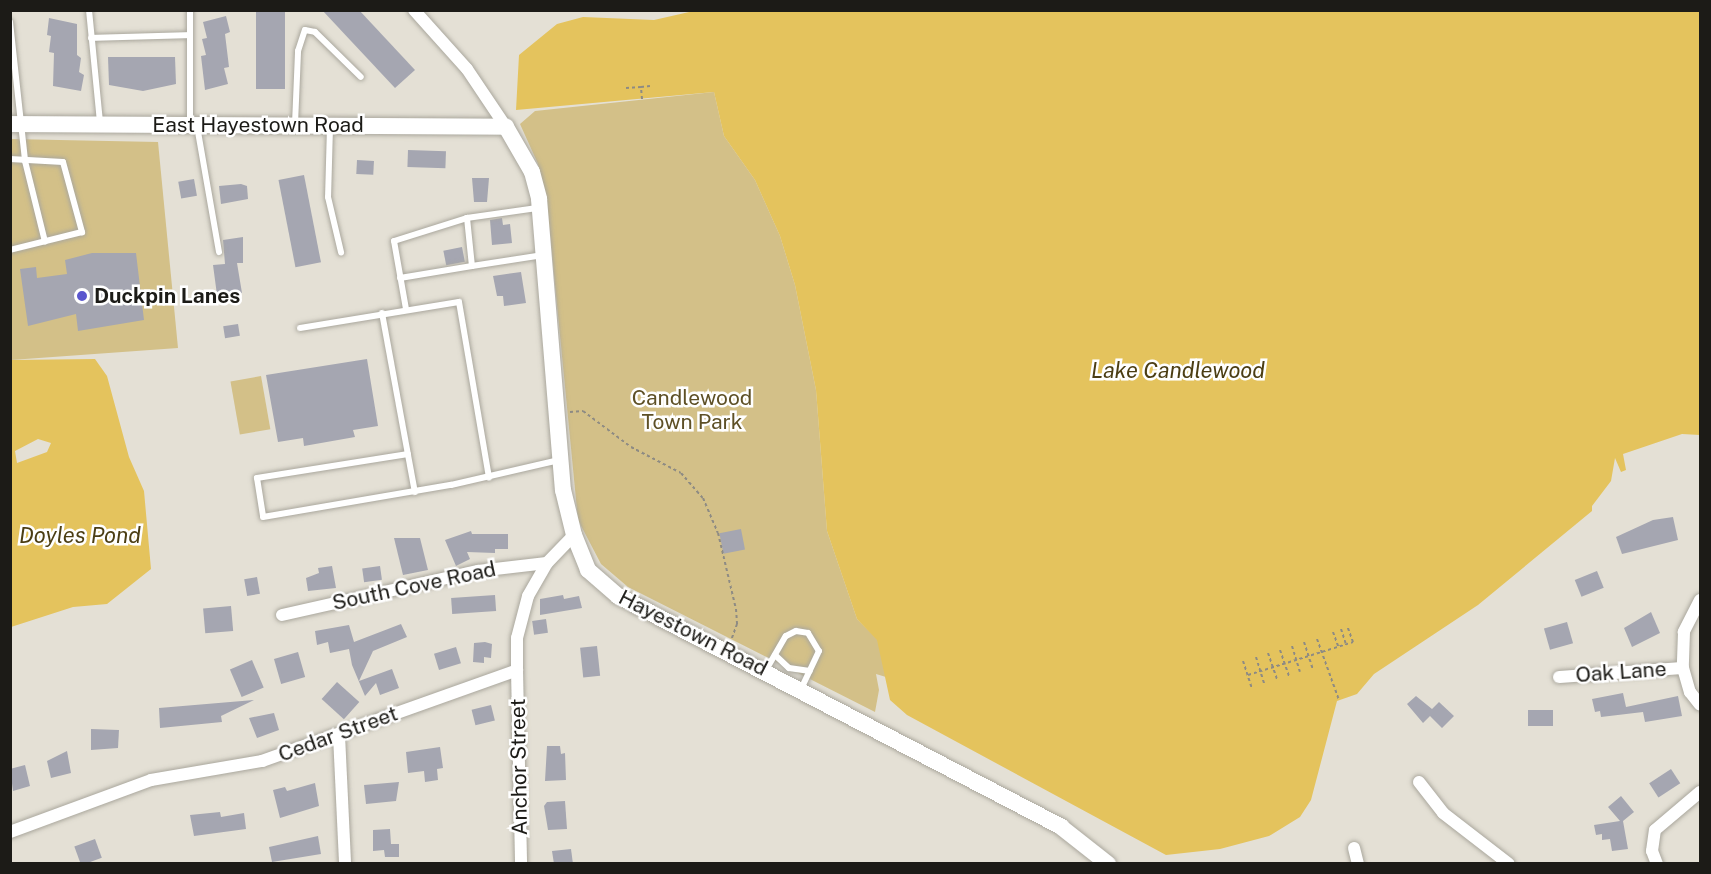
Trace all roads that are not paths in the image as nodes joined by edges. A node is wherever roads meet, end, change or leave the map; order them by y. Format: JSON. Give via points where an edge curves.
{"nodes":[{"id":1,"x":88,"y":10,"type":"edge"},
{"id":2,"x":190,"y":10,"type":"edge"},
{"id":3,"x":414,"y":10,"type":"edge"},
{"id":4,"x":10,"y":22,"type":"edge"},
{"id":5,"x":190,"y":35,"type":"junction"},
{"id":6,"x":91,"y":38,"type":"junction"},
{"id":7,"x":361,"y":77,"type":"dead end"},
{"id":8,"x":295,"y":124,"type":"junction"},
{"id":9,"x":330,"y":124,"type":"junction"},
{"id":10,"x":15,"y":125,"type":"edge"},
{"id":11,"x":194,"y":125,"type":"junction"},
{"id":12,"x":101,"y":127,"type":"junction"},
{"id":13,"x":506,"y":127,"type":"junction"},
{"id":14,"x":10,"y":159,"type":"edge"},
{"id":15,"x":25,"y":161,"type":"junction"},
{"id":16,"x":539,"y":207,"type":"junction"},
{"id":17,"x":467,"y":218,"type":"junction"},
{"id":18,"x":45,"y":242,"type":"junction"},
{"id":19,"x":10,"y":250,"type":"edge"},
{"id":20,"x":219,"y":252,"type":"dead end"},
{"id":21,"x":341,"y":252,"type":"dead end"},
{"id":22,"x":543,"y":255,"type":"junction"},
{"id":23,"x":472,"y":266,"type":"junction"},
{"id":24,"x":400,"y":278,"type":"junction"},
{"id":25,"x":406,"y":309,"type":"junction"},
{"id":26,"x":382,"y":313,"type":"junction"},
{"id":27,"x":300,"y":328,"type":"dead end"},
{"id":28,"x":408,"y":454,"type":"junction"},
{"id":29,"x":559,"y":460,"type":"junction"},
{"id":30,"x":489,"y":477,"type":"junction"},
{"id":31,"x":415,"y":492,"type":"junction"},
{"id":32,"x":574,"y":535,"type":"junction"},
{"id":33,"x":547,"y":563,"type":"junction"},
{"id":34,"x":1701,"y":600,"type":"edge"},
{"id":35,"x":282,"y":615,"type":"dead end"},
{"id":36,"x":775,"y":655,"type":"junction"},
{"id":37,"x":1683,"y":668,"type":"junction"},
{"id":38,"x":517,"y":670,"type":"junction"},
{"id":39,"x":766,"y":670,"type":"junction"},
{"id":40,"x":810,"y":671,"type":"junction"},
{"id":41,"x":1559,"y":676,"type":"dead end"},
{"id":42,"x":801,"y":689,"type":"junction"},
{"id":43,"x":1701,"y":705,"type":"edge"},
{"id":44,"x":339,"y":735,"type":"junction"},
{"id":45,"x":1419,"y":782,"type":"dead end"},
{"id":46,"x":1701,"y":792,"type":"edge"},
{"id":47,"x":10,"y":832,"type":"edge"},
{"id":48,"x":1354,"y":848,"type":"dead end"},
{"id":49,"x":345,"y":864,"type":"edge"},
{"id":50,"x":521,"y":864,"type":"edge"},
{"id":51,"x":1108,"y":864,"type":"edge"},
{"id":52,"x":1358,"y":864,"type":"edge"},
{"id":53,"x":1509,"y":864,"type":"edge"},
{"id":54,"x":1657,"y":864,"type":"edge"}],
"edges":[{"from":1,"to":6,"type":"lane"},
{"from":2,"to":5,"type":"lane"},
{"from":3,"to":13,"type":"street","name":"Hayestown Road","via":[[467,69]]},
{"from":4,"to":10,"type":"lane"},
{"from":5,"to":6,"type":"lane"},
{"from":5,"to":11,"type":"lane"},
{"from":6,"to":12,"type":"lane"},
{"from":7,"to":8,"type":"lane","via":[[315,32],[305,30],[298,51]]},
{"from":8,"to":9,"type":"street","name":"East Hayestown Road"},
{"from":8,"to":11,"type":"street","name":"East Hayestown Road"},
{"from":9,"to":13,"type":"street","name":"East Hayestown Road"},
{"from":9,"to":21,"type":"lane","via":[[328,197]]},
{"from":10,"to":12,"type":"street","name":"East Hayestown Road"},
{"from":10,"to":15,"type":"lane"},
{"from":11,"to":12,"type":"street","name":"East Hayestown Road"},
{"from":11,"to":20,"type":"lane"},
{"from":13,"to":16,"type":"street","name":"Hayestown Road","via":[[532,172]]},
{"from":14,"to":15,"type":"lane"},
{"from":15,"to":18,"type":"lane"},
{"from":15,"to":18,"type":"lane","via":[[63,162],[82,232]]},
{"from":16,"to":17,"type":"lane"},
{"from":16,"to":22,"type":"street","name":"Hayestown Road"},
{"from":17,"to":23,"type":"lane"},
{"from":17,"to":24,"type":"lane","via":[[394,242]]},
{"from":18,"to":19,"type":"lane"},
{"from":22,"to":23,"type":"lane"},
{"from":22,"to":29,"type":"street","name":"Hayestown Road"},
{"from":23,"to":24,"type":"lane"},
{"from":24,"to":25,"type":"lane"},
{"from":25,"to":26,"type":"lane"},
{"from":25,"to":30,"type":"lane","via":[[459,302]]},
{"from":26,"to":27,"type":"lane"},
{"from":26,"to":28,"type":"lane"},
{"from":28,"to":31,"type":"lane"},
{"from":28,"to":31,"type":"lane","via":[[257,478],[263,517]]},
{"from":29,"to":30,"type":"lane"},
{"from":29,"to":32,"type":"street","name":"Hayestown Road"},
{"from":30,"to":31,"type":"lane"},
{"from":32,"to":33,"type":"street"},
{"from":32,"to":39,"type":"street","name":"Hayestown Road","via":[[588,570],[618,596]]},
{"from":33,"to":35,"type":"street","name":"South Cove Road","via":[[478,571]]},
{"from":33,"to":38,"type":"street","via":[[528,596],[517,638]]},
{"from":34,"to":37,"type":"street","via":[[1684,632]]},
{"from":36,"to":39,"type":"lane"},
{"from":36,"to":40,"type":"lane","via":[[789,668]]},
{"from":36,"to":40,"type":"lane","via":[[786,636],[796,631],[808,633],[819,651]]},
{"from":37,"to":41,"type":"street","name":"Oak Lane"},
{"from":37,"to":43,"type":"street","via":[[1690,692]]},
{"from":38,"to":44,"type":"street","name":"Cedar Street"},
{"from":38,"to":50,"type":"street","name":"Anchor Street"},
{"from":39,"to":42,"type":"street","name":"Hayestown Road"},
{"from":40,"to":42,"type":"lane"},
{"from":42,"to":51,"type":"street","name":"Hayestown Road","via":[[1061,826]]},
{"from":44,"to":47,"type":"street","name":"Cedar Street","via":[[262,761],[151,780]]},
{"from":44,"to":49,"type":"street"},
{"from":45,"to":53,"type":"street","via":[[1443,813]]},
{"from":46,"to":54,"type":"street","via":[[1655,830],[1652,851]]},
{"from":48,"to":52,"type":"street"}]}
